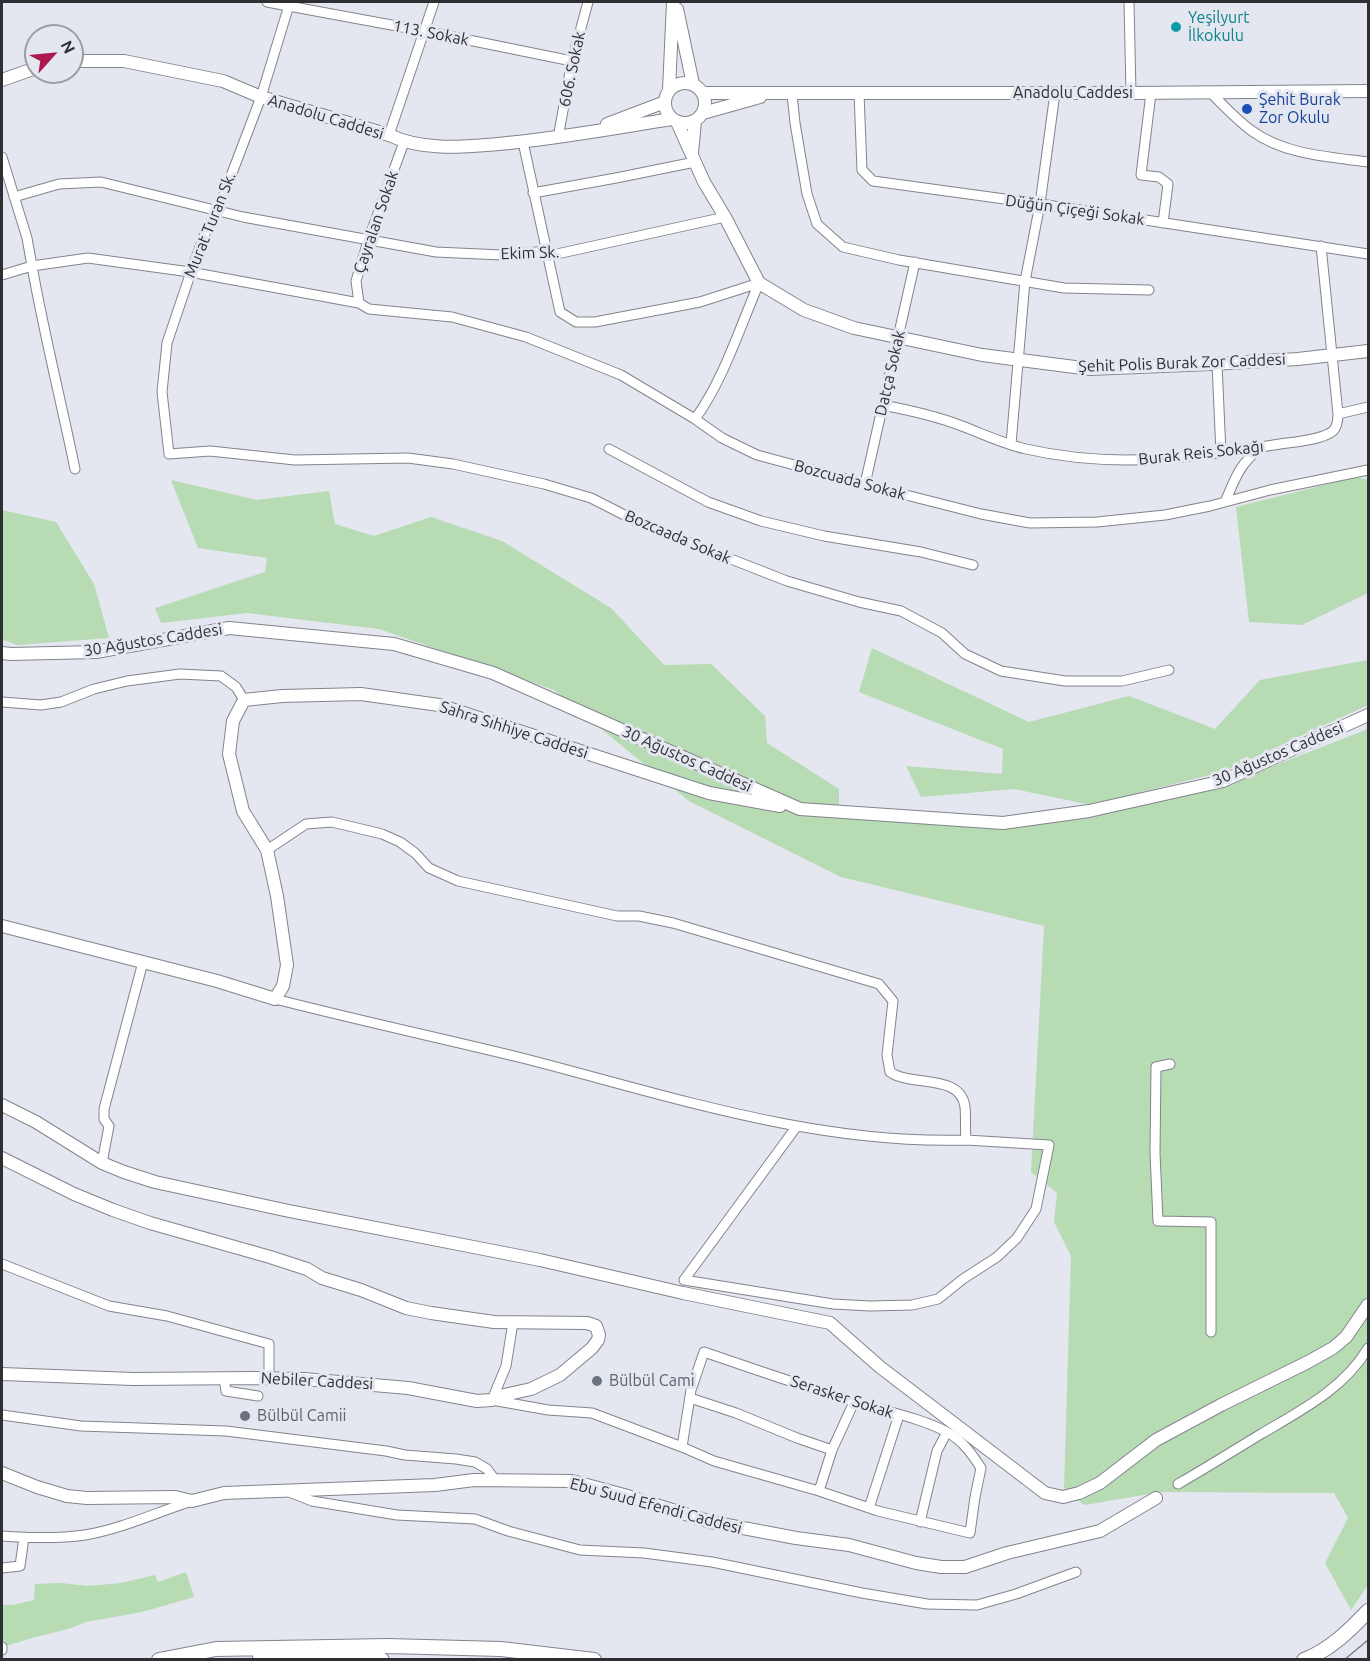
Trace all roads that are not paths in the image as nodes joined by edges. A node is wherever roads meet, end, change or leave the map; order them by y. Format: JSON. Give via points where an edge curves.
{"nodes":[{"id":1,"x":267,"y":2,"type":"edge"},
{"id":2,"x":434,"y":2,"type":"edge"},
{"id":3,"x":588,"y":2,"type":"edge"},
{"id":4,"x":674,"y":2,"type":"edge"},
{"id":5,"x":1129,"y":2,"type":"edge"},
{"id":6,"x":290,"y":3,"type":"edge"},
{"id":7,"x":424,"y":31,"type":"junction"},
{"id":8,"x":84,"y":61,"type":"edge"},
{"id":9,"x":572,"y":61,"type":"junction"},
{"id":10,"x":24,"y":72,"type":"edge"},
{"id":11,"x":2,"y":80,"type":"edge"},
{"id":12,"x":693,"y":84,"type":"junction"},
{"id":13,"x":1368,"y":91,"type":"edge"},
{"id":14,"x":703,"y":93,"type":"junction"},
{"id":15,"x":777,"y":93,"type":"junction"},
{"id":16,"x":859,"y":93,"type":"junction"},
{"id":17,"x":1055,"y":93,"type":"junction"},
{"id":18,"x":1131,"y":93,"type":"junction"},
{"id":19,"x":1151,"y":93,"type":"junction"},
{"id":20,"x":1211,"y":93,"type":"junction"},
{"id":21,"x":792,"y":94,"type":"junction"},
{"id":22,"x":667,"y":96,"type":"junction"},
{"id":23,"x":261,"y":97,"type":"junction"},
{"id":24,"x":699,"y":117,"type":"junction"},
{"id":25,"x":675,"y":121,"type":"junction"},
{"id":26,"x":583,"y":133,"type":"junction"},
{"id":27,"x":388,"y":135,"type":"junction"},
{"id":28,"x":558,"y":138,"type":"junction"},
{"id":29,"x":404,"y":142,"type":"junction"},
{"id":30,"x":523,"y":142,"type":"junction"},
{"id":31,"x":2,"y":157,"type":"edge"},
{"id":32,"x":693,"y":158,"type":"junction"},
{"id":33,"x":1368,"y":162,"type":"edge"},
{"id":34,"x":533,"y":193,"type":"junction"},
{"id":35,"x":14,"y":197,"type":"junction"},
{"id":36,"x":1040,"y":204,"type":"junction"},
{"id":37,"x":218,"y":210,"type":"junction"},
{"id":38,"x":725,"y":217,"type":"junction"},
{"id":39,"x":1163,"y":223,"type":"junction"},
{"id":40,"x":368,"y":241,"type":"junction"},
{"id":41,"x":1321,"y":246,"type":"junction"},
{"id":42,"x":548,"y":251,"type":"junction"},
{"id":43,"x":1368,"y":254,"type":"edge"},
{"id":44,"x":915,"y":262,"type":"junction"},
{"id":45,"x":32,"y":266,"type":"junction"},
{"id":46,"x":190,"y":272,"type":"junction"},
{"id":47,"x":2,"y":275,"type":"edge"},
{"id":48,"x":1025,"y":280,"type":"junction"},
{"id":49,"x":759,"y":283,"type":"junction"},
{"id":50,"x":1149,"y":290,"type":"dead end"},
{"id":51,"x":359,"y":303,"type":"junction"},
{"id":52,"x":898,"y":337,"type":"junction"},
{"id":53,"x":1368,"y":351,"type":"edge"},
{"id":54,"x":1332,"y":355,"type":"junction"},
{"id":55,"x":1018,"y":361,"type":"junction"},
{"id":56,"x":1216,"y":364,"type":"junction"},
{"id":57,"x":882,"y":405,"type":"junction"},
{"id":58,"x":1368,"y":407,"type":"edge"},
{"id":59,"x":1338,"y":414,"type":"junction"},
{"id":60,"x":695,"y":419,"type":"junction"},
{"id":61,"x":1011,"y":444,"type":"junction"},
{"id":62,"x":1261,"y":447,"type":"junction"},
{"id":63,"x":609,"y":448,"type":"dead end"},
{"id":64,"x":1221,"y":453,"type":"junction"},
{"id":65,"x":169,"y":454,"type":"joint"},
{"id":66,"x":75,"y":469,"type":"dead end"},
{"id":67,"x":1368,"y":470,"type":"edge"},
{"id":68,"x":865,"y":484,"type":"junction"},
{"id":69,"x":1225,"y":502,"type":"junction"},
{"id":70,"x":973,"y":565,"type":"dead end"},
{"id":71,"x":5,"y":652,"type":"edge"},
{"id":72,"x":1168,"y":670,"type":"dead end"},
{"id":73,"x":244,"y":700,"type":"junction"},
{"id":74,"x":2,"y":702,"type":"edge"},
{"id":75,"x":1368,"y":715,"type":"edge"},
{"id":76,"x":800,"y":809,"type":"junction"},
{"id":77,"x":267,"y":850,"type":"junction"},
{"id":78,"x":2,"y":926,"type":"edge"},
{"id":79,"x":143,"y":962,"type":"junction"},
{"id":80,"x":275,"y":999,"type":"junction"},
{"id":81,"x":1170,"y":1064,"type":"dead end"},
{"id":82,"x":2,"y":1105,"type":"edge"},
{"id":83,"x":797,"y":1125,"type":"junction"},
{"id":84,"x":966,"y":1140,"type":"junction"},
{"id":85,"x":2,"y":1158,"type":"edge"},
{"id":86,"x":102,"y":1163,"type":"junction"},
{"id":87,"x":2,"y":1264,"type":"edge"},
{"id":88,"x":1368,"y":1305,"type":"edge"},
{"id":89,"x":513,"y":1322,"type":"junction"},
{"id":90,"x":1211,"y":1332,"type":"dead end"},
{"id":91,"x":1368,"y":1348,"type":"edge"},
{"id":92,"x":2,"y":1374,"type":"edge"},
{"id":93,"x":224,"y":1378,"type":"junction"},
{"id":94,"x":269,"y":1378,"type":"junction"},
{"id":95,"x":258,"y":1396,"type":"dead end"},
{"id":96,"x":690,"y":1398,"type":"junction"},
{"id":97,"x":492,"y":1400,"type":"junction"},
{"id":98,"x":854,"y":1402,"type":"junction"},
{"id":99,"x":2,"y":1415,"type":"edge"},
{"id":100,"x":899,"y":1415,"type":"junction"},
{"id":101,"x":947,"y":1432,"type":"junction"},
{"id":102,"x":682,"y":1447,"type":"junction"},
{"id":103,"x":832,"y":1450,"type":"junction"},
{"id":104,"x":2,"y":1473,"type":"edge"},
{"id":105,"x":495,"y":1480,"type":"junction"},
{"id":106,"x":1178,"y":1484,"type":"dead end"},
{"id":107,"x":287,"y":1491,"type":"junction"},
{"id":108,"x":819,"y":1491,"type":"junction"},
{"id":109,"x":1156,"y":1498,"type":"dead end"},
{"id":110,"x":192,"y":1501,"type":"junction"},
{"id":111,"x":869,"y":1508,"type":"junction"},
{"id":112,"x":920,"y":1522,"type":"junction"},
{"id":113,"x":2,"y":1536,"type":"edge"},
{"id":114,"x":24,"y":1538,"type":"junction"},
{"id":115,"x":2,"y":1568,"type":"edge"},
{"id":116,"x":1076,"y":1572,"type":"dead end"},
{"id":117,"x":1368,"y":1611,"type":"edge"},
{"id":118,"x":1368,"y":1620,"type":"edge"},
{"id":119,"x":1322,"y":1657,"type":"edge"},
{"id":120,"x":159,"y":1659,"type":"edge"},
{"id":121,"x":204,"y":1659,"type":"edge"},
{"id":122,"x":321,"y":1659,"type":"edge"},
{"id":123,"x":382,"y":1659,"type":"edge"},
{"id":124,"x":594,"y":1659,"type":"edge"},
{"id":125,"x":1304,"y":1659,"type":"edge"}],
"edges":[{"from":1,"to":6,"type":"street","name":"113. Sokak"},
{"from":2,"to":7,"type":"street"},
{"from":3,"to":9,"type":"street","name":"606. Sokak"},
{"from":4,"to":12,"type":"street"},
{"from":4,"to":22,"type":"street"},
{"from":5,"to":18,"type":"street"},
{"from":6,"to":7,"type":"street","name":"113. Sokak"},
{"from":6,"to":23,"type":"street","name":"Murat Turan Sk."},
{"from":7,"to":9,"type":"street","name":"113. Sokak"},
{"from":7,"to":27,"type":"street"},
{"from":8,"to":23,"type":"street","name":"Anadolu Caddesi","via":[[124,61],[223,81]]},
{"from":9,"to":28,"type":"street","name":"606. Sokak"},
{"from":10,"to":11,"type":"street"},
{"from":12,"to":14,"type":"street"},
{"from":12,"to":22,"type":"street","via":[[680,84]]},
{"from":13,"to":20,"type":"street","name":"Anadolu Caddesi"},
{"from":14,"to":15,"type":"street","name":"Anadolu Caddesi"},
{"from":14,"to":24,"type":"street","via":[[705,106]]},
{"from":15,"to":21,"type":"street","name":"Anadolu Caddesi"},
{"from":15,"to":24,"type":"street"},
{"from":16,"to":17,"type":"street","name":"Anadolu Caddesi"},
{"from":16,"to":21,"type":"street","name":"Anadolu Caddesi"},
{"from":16,"to":36,"type":"street","name":"Düğün Çiçeği Sokak","via":[[862,170],[873,181]]},
{"from":17,"to":18,"type":"street","name":"Anadolu Caddesi"},
{"from":17,"to":36,"type":"street"},
{"from":18,"to":19,"type":"street","name":"Anadolu Caddesi"},
{"from":19,"to":20,"type":"street","name":"Anadolu Caddesi"},
{"from":19,"to":39,"type":"street","via":[[1141,175],[1159,177],[1168,184]]},
{"from":20,"to":33,"type":"street","via":[[1253,132],[1280,146]]},
{"from":21,"to":44,"type":"street","via":[[807,194],[817,224],[843,248]]},
{"from":22,"to":25,"type":"street","via":[[668,114]]},
{"from":22,"to":26,"type":"street"},
{"from":23,"to":27,"type":"street","name":"Anadolu Caddesi"},
{"from":23,"to":37,"type":"street","name":"Murat Turan Sk."},
{"from":24,"to":25,"type":"street","via":[[689,123]]},
{"from":24,"to":32,"type":"street"},
{"from":25,"to":26,"type":"street"},
{"from":25,"to":32,"type":"street"},
{"from":26,"to":28,"type":"street","name":"Anadolu Caddesi"},
{"from":27,"to":29,"type":"street","name":"Anadolu Caddesi"},
{"from":28,"to":30,"type":"street","name":"Anadolu Caddesi"},
{"from":29,"to":30,"type":"street","name":"Anadolu Caddesi","via":[[449,148]]},
{"from":29,"to":40,"type":"street","name":"Çayralan Sokak"},
{"from":30,"to":34,"type":"street"},
{"from":31,"to":35,"type":"street"},
{"from":32,"to":34,"type":"street","via":[[616,178]]},
{"from":32,"to":38,"type":"street"},
{"from":34,"to":42,"type":"street"},
{"from":35,"to":37,"type":"street","name":"Ekim Sk.","via":[[58,184],[101,182]]},
{"from":35,"to":45,"type":"street"},
{"from":36,"to":39,"type":"street","name":"Düğün Çiçeği Sokak"},
{"from":36,"to":48,"type":"street"},
{"from":37,"to":40,"type":"street","name":"Ekim Sk."},
{"from":37,"to":46,"type":"street","name":"Murat Turan Sk."},
{"from":38,"to":42,"type":"street","name":"Ekim Sk.","via":[[557,254]]},
{"from":38,"to":49,"type":"street"},
{"from":39,"to":41,"type":"street","name":"Düğün Çiçeği Sokak"},
{"from":40,"to":42,"type":"street","name":"Ekim Sk.","via":[[436,252],[502,255]]},
{"from":40,"to":51,"type":"street","name":"Çayralan Sokak","via":[[356,281]]},
{"from":41,"to":43,"type":"street","name":"Düğün Çiçeği Sokak"},
{"from":41,"to":54,"type":"street"},
{"from":42,"to":49,"type":"street","via":[[560,312],[576,322],[595,322],[700,302]]},
{"from":44,"to":48,"type":"street"},
{"from":44,"to":52,"type":"street","name":"Datça Sokak"},
{"from":45,"to":46,"type":"street","name":"Bozcuada Sokak","via":[[88,258]]},
{"from":45,"to":47,"type":"street","name":"Bozcuada Sokak"},
{"from":45,"to":66,"type":"street"},
{"from":46,"to":51,"type":"street","name":"Bozcuada Sokak"},
{"from":46,"to":65,"type":"street","name":"Murat Turan Sk.","via":[[167,343],[162,392]]},
{"from":48,"to":50,"type":"street","via":[[1064,288]]},
{"from":48,"to":55,"type":"street"},
{"from":49,"to":52,"type":"street","name":"Şehit Polis Burak Zor Caddesi","via":[[804,310],[854,328]]},
{"from":49,"to":60,"type":"street","via":[[718,381]]},
{"from":51,"to":60,"type":"street","name":"Bozcuada Sokak","via":[[369,309],[452,317],[526,337],[621,375]]},
{"from":52,"to":55,"type":"street","name":"Şehit Polis Burak Zor Caddesi"},
{"from":52,"to":57,"type":"street","name":"Datça Sokak"},
{"from":53,"to":54,"type":"street","name":"Şehit Polis Burak Zor Caddesi"},
{"from":54,"to":56,"type":"street","name":"Şehit Polis Burak Zor Caddesi"},
{"from":54,"to":59,"type":"street"},
{"from":55,"to":56,"type":"street","name":"Şehit Polis Burak Zor Caddesi","via":[[1090,369]]},
{"from":55,"to":61,"type":"street"},
{"from":56,"to":64,"type":"street"},
{"from":57,"to":61,"type":"street","name":"Burak Reis Sokağı","via":[[938,418]]},
{"from":57,"to":68,"type":"street","name":"Datça Sokak"},
{"from":58,"to":59,"type":"street"},
{"from":59,"to":62,"type":"street","name":"Burak Reis Sokağı","via":[[1334,430],[1323,436]]},
{"from":60,"to":68,"type":"street","name":"Bozcuada Sokak","via":[[757,455]]},
{"from":61,"to":64,"type":"street","name":"Burak Reis Sokağı","via":[[1099,460],[1165,460]]},
{"from":62,"to":64,"type":"street","name":"Burak Reis Sokağı"},
{"from":62,"to":69,"type":"street","via":[[1246,459]]},
{"from":63,"to":70,"type":"street","via":[[708,502],[761,521]]},
{"from":65,"to":72,"type":"street","name":"Bozcaada Sokak","via":[[210,451],[295,460],[408,458],[453,464],[591,498],[644,525],[787,581],[901,611],[942,633],[965,654],[1001,671],[1065,681],[1122,681]]},
{"from":67,"to":69,"type":"street","name":"Bozcuada Sokak"},
{"from":68,"to":69,"type":"street","name":"Bozcuada Sokak","via":[[981,514],[1030,522],[1097,522]]},
{"from":71,"to":76,"type":"street","name":"30 Ağustos Caddesi","via":[[96,652],[229,628],[394,644],[493,672]]},
{"from":73,"to":74,"type":"street","via":[[236,687],[220,676],[180,674],[127,681],[61,702]]},
{"from":73,"to":76,"type":"street","name":"Sahra Sıhhiye Caddesi","via":[[361,694],[439,705],[709,793]]},
{"from":73,"to":77,"type":"street","via":[[233,720],[229,754],[243,811]]},
{"from":75,"to":76,"type":"street","name":"30 Ağustos Caddesi","via":[[1223,781],[1089,811],[1003,823]]},
{"from":77,"to":80,"type":"street","via":[[287,965],[283,986]]},
{"from":77,"to":84,"type":"street","via":[[306,824],[332,822],[400,842],[429,868],[458,881],[617,916],[673,922],[879,984],[893,1001],[887,1055],[890,1072],[897,1077],[948,1084],[956,1090],[965,1104]]},
{"from":78,"to":79,"type":"street"},
{"from":79,"to":80,"type":"street"},
{"from":79,"to":86,"type":"street","via":[[104,1109],[109,1126]]},
{"from":80,"to":83,"type":"street","via":[[716,1109]]},
{"from":81,"to":90,"type":"street","via":[[1156,1067],[1158,1221],[1210,1221]]},
{"from":82,"to":86,"type":"street"},
{"from":83,"to":84,"type":"street","via":[[929,1141]]},
{"from":83,"to":84,"type":"street","via":[[684,1280],[833,1304],[912,1305],[938,1299],[1017,1238],[1036,1209],[1049,1145]]},
{"from":85,"to":89,"type":"street","via":[[113,1210],[307,1269],[406,1308]]},
{"from":86,"to":88,"type":"street","via":[[188,1190],[830,1323],[880,1367],[1045,1493],[1063,1497],[1100,1483],[1156,1440],[1333,1348],[1346,1337]]},
{"from":87,"to":94,"type":"street","via":[[109,1306],[167,1316],[269,1344]]},
{"from":89,"to":97,"type":"street","via":[[506,1366]]},
{"from":89,"to":97,"type":"street","name":"Nebiler Caddesi","via":[[587,1323],[596,1326],[599,1335],[592,1348],[560,1375],[531,1389]]},
{"from":91,"to":106,"type":"street","via":[[1360,1363],[1324,1394]]},
{"from":92,"to":93,"type":"street","name":"Nebiler Caddesi"},
{"from":93,"to":94,"type":"street","name":"Nebiler Caddesi"},
{"from":93,"to":95,"type":"street","via":[[226,1391]]},
{"from":94,"to":97,"type":"street","name":"Nebiler Caddesi","via":[[352,1382]]},
{"from":96,"to":98,"type":"street","name":"Serasker Sokak","via":[[704,1352]]},
{"from":96,"to":102,"type":"street"},
{"from":96,"to":103,"type":"street"},
{"from":97,"to":102,"type":"street","via":[[592,1413]]},
{"from":98,"to":100,"type":"street","name":"Serasker Sokak"},
{"from":98,"to":103,"type":"street"},
{"from":99,"to":105,"type":"street","via":[[81,1426],[226,1431],[456,1459],[475,1462]]},
{"from":100,"to":101,"type":"street","name":"Serasker Sokak"},
{"from":100,"to":111,"type":"street"},
{"from":101,"to":112,"type":"street","via":[[937,1451]]},
{"from":101,"to":112,"type":"street","name":"Serasker Sokak","via":[[963,1443],[981,1468],[970,1533]]},
{"from":102,"to":108,"type":"street","via":[[714,1461]]},
{"from":103,"to":108,"type":"street"},
{"from":104,"to":110,"type":"street","name":"Ebu Suud Efendi Caddesi","via":[[67,1496],[175,1497]]},
{"from":105,"to":107,"type":"street","name":"Ebu Suud Efendi Caddesi"},
{"from":105,"to":109,"type":"street","name":"Ebu Suud Efendi Caddesi","via":[[572,1481],[711,1522],[849,1545],[941,1567],[965,1567],[1100,1531]]},
{"from":107,"to":110,"type":"street","name":"Ebu Suud Efendi Caddesi","via":[[224,1493]]},
{"from":107,"to":116,"type":"street","via":[[312,1501],[397,1515],[475,1519],[580,1550],[712,1562],[927,1604],[977,1605]]},
{"from":108,"to":111,"type":"street"},
{"from":110,"to":114,"type":"street","via":[[87,1535]]},
{"from":111,"to":112,"type":"street"},
{"from":113,"to":114,"type":"street"},
{"from":114,"to":115,"type":"street","via":[[20,1566]]},
{"from":117,"to":119,"type":"main road"},
{"from":118,"to":119,"type":"main road","via":[[1339,1649]]},
{"from":119,"to":125,"type":"main road"},
{"from":120,"to":124,"type":"main road","via":[[216,1648],[388,1646],[501,1649]]},
{"from":121,"to":122,"type":"main road"},
{"from":122,"to":123,"type":"main road"}]}
